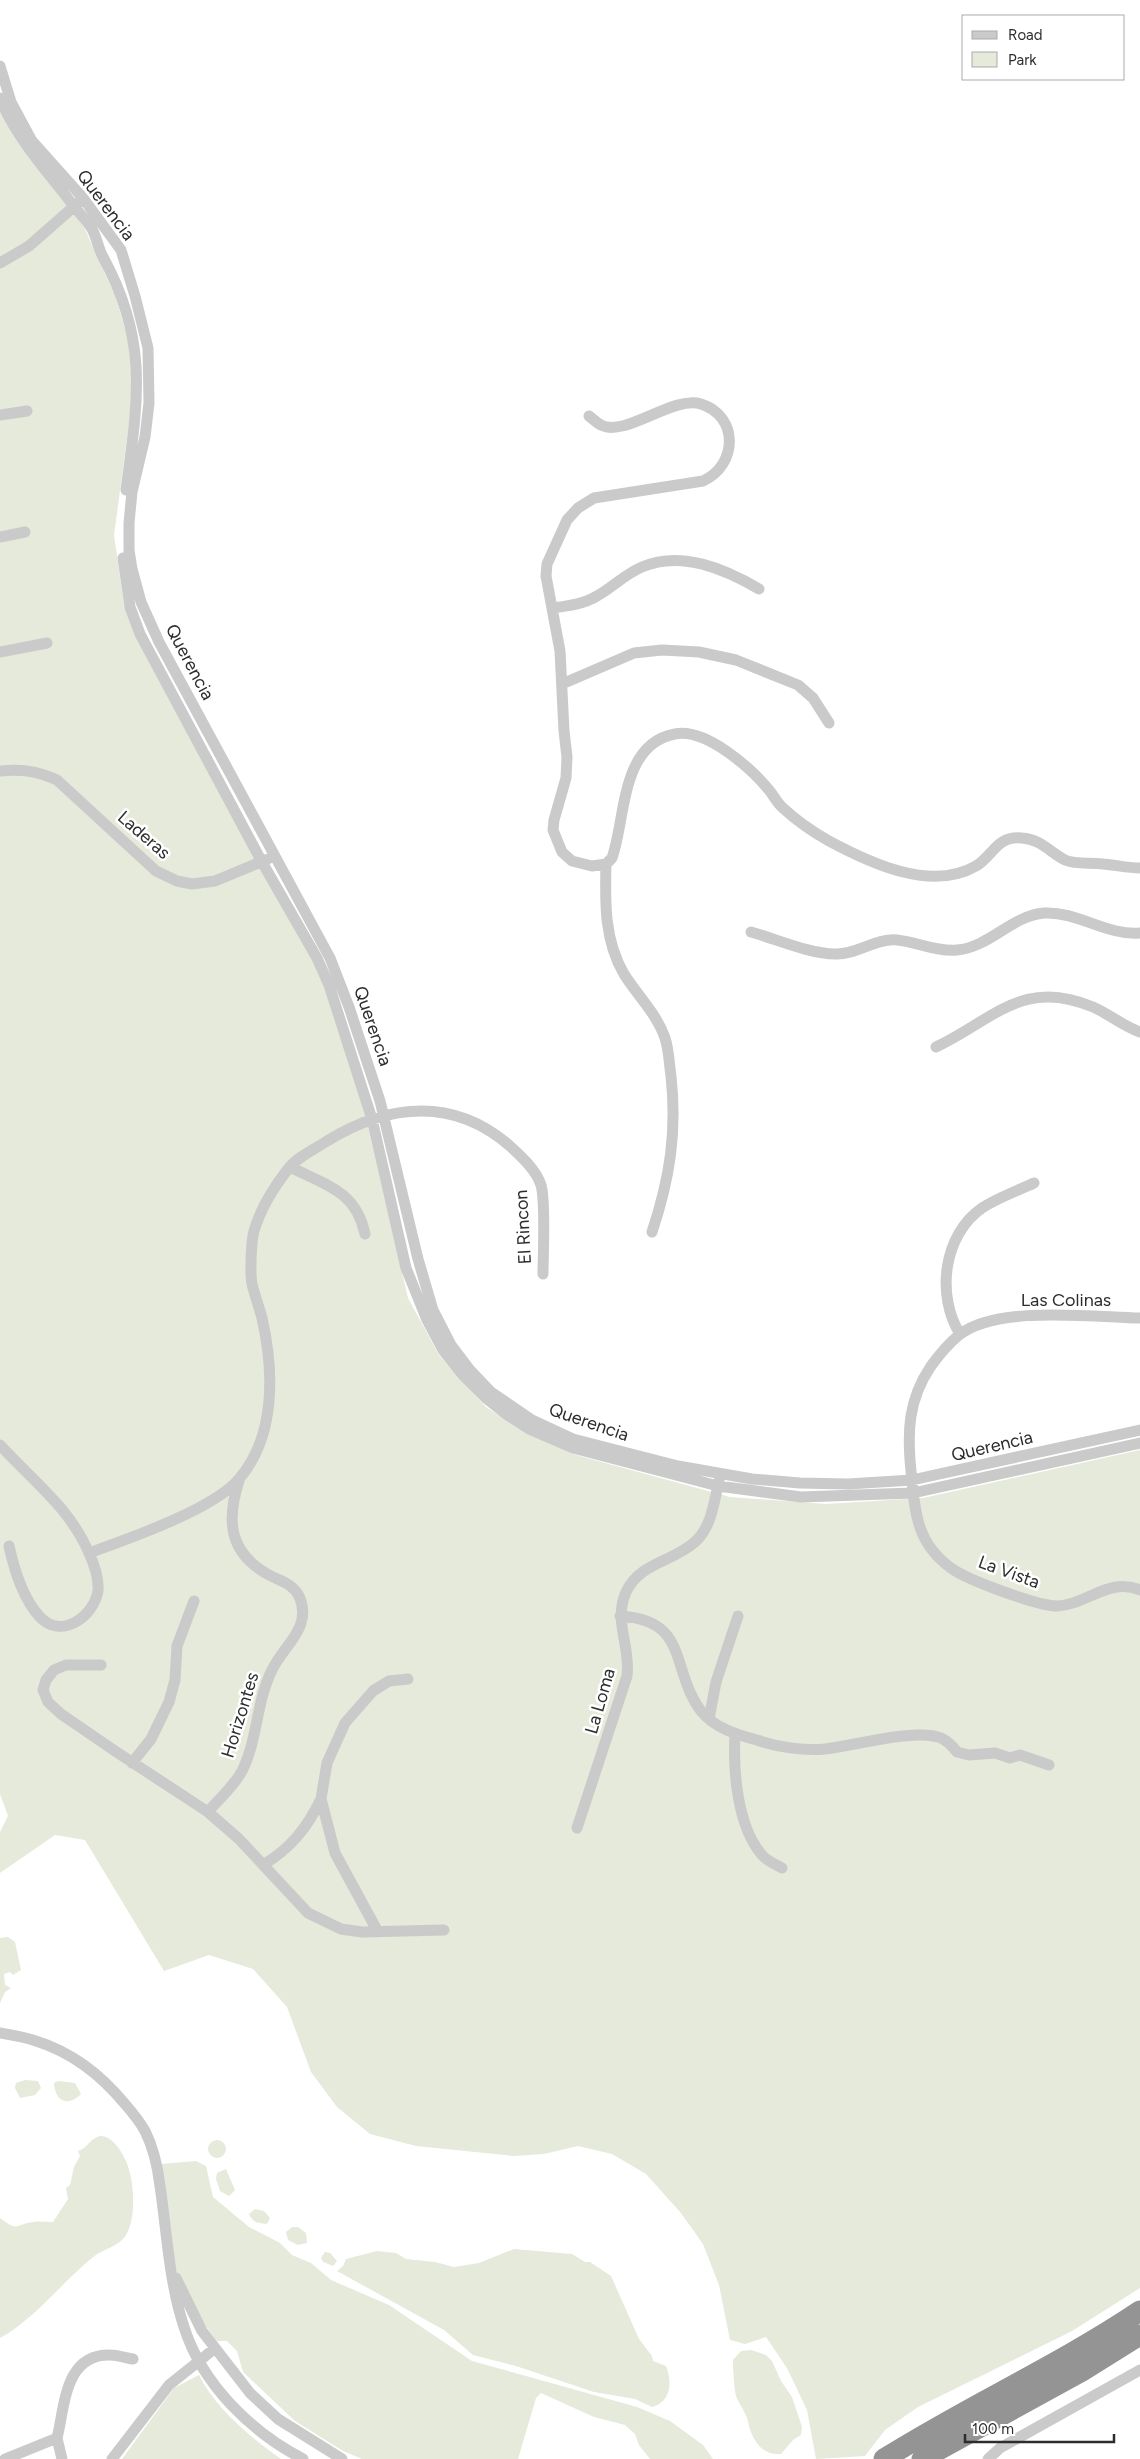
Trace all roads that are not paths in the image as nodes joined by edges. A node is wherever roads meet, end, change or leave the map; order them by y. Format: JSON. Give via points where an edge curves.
{"nodes":[{"id":1,"x":0,"y":66,"type":"edge"},
{"id":2,"x":0,"y":98,"type":"edge"},
{"id":3,"x":83,"y":198,"type":"junction"},
{"id":4,"x":74,"y":206,"type":"junction"},
{"id":5,"x":0,"y":263,"type":"edge"},
{"id":6,"x":27,"y":411,"type":"dead end"},
{"id":7,"x":0,"y":415,"type":"edge"},
{"id":8,"x":589,"y":416,"type":"dead end"},
{"id":9,"x":25,"y":532,"type":"dead end"},
{"id":10,"x":125,"y":536,"type":"junction"},
{"id":11,"x":0,"y":537,"type":"edge"},
{"id":12,"x":759,"y":589,"type":"dead end"},
{"id":13,"x":552,"y":608,"type":"junction"},
{"id":14,"x":47,"y":643,"type":"dead end"},
{"id":15,"x":0,"y":652,"type":"edge"},
{"id":16,"x":562,"y":684,"type":"junction"},
{"id":17,"x":829,"y":723,"type":"dead end"},
{"id":18,"x":0,"y":771,"type":"edge"},
{"id":19,"x":276,"y":855,"type":"junction"},
{"id":20,"x":262,"y":862,"type":"junction"},
{"id":21,"x":606,"y":864,"type":"junction"},
{"id":22,"x":1140,"y":868,"type":"edge"},
{"id":23,"x":751,"y":932,"type":"dead end"},
{"id":24,"x":1140,"y":933,"type":"edge"},
{"id":25,"x":1140,"y":1032,"type":"edge"},
{"id":26,"x":936,"y":1047,"type":"dead end"},
{"id":27,"x":384,"y":1115,"type":"junction"},
{"id":28,"x":372,"y":1119,"type":"junction"},
{"id":29,"x":290,"y":1167,"type":"junction"},
{"id":30,"x":1034,"y":1183,"type":"dead end"},
{"id":31,"x":652,"y":1232,"type":"dead end"},
{"id":32,"x":365,"y":1234,"type":"dead end"},
{"id":33,"x":543,"y":1274,"type":"dead end"},
{"id":34,"x":1140,"y":1318,"type":"edge"},
{"id":35,"x":960,"y":1334,"type":"junction"},
{"id":36,"x":1140,"y":1430,"type":"edge"},
{"id":37,"x":1140,"y":1442,"type":"edge"},
{"id":38,"x":1107,"y":1444,"type":"junction"},
{"id":39,"x":0,"y":1445,"type":"edge"},
{"id":40,"x":721,"y":1474,"type":"junction"},
{"id":41,"x":240,"y":1479,"type":"junction"},
{"id":42,"x":912,"y":1480,"type":"junction"},
{"id":43,"x":800,"y":1484,"type":"junction"},
{"id":44,"x":718,"y":1486,"type":"junction"},
{"id":45,"x":913,"y":1493,"type":"junction"},
{"id":46,"x":831,"y":1497,"type":"junction"},
{"id":47,"x":9,"y":1546,"type":"dead end"},
{"id":48,"x":89,"y":1553,"type":"junction"},
{"id":49,"x":1140,"y":1590,"type":"edge"},
{"id":50,"x":194,"y":1601,"type":"dead end"},
{"id":51,"x":620,"y":1616,"type":"junction"},
{"id":52,"x":738,"y":1616,"type":"dead end"},
{"id":53,"x":101,"y":1665,"type":"dead end"},
{"id":54,"x":408,"y":1679,"type":"dead end"},
{"id":55,"x":709,"y":1719,"type":"junction"},
{"id":56,"x":735,"y":1733,"type":"junction"},
{"id":57,"x":132,"y":1762,"type":"junction"},
{"id":58,"x":1049,"y":1765,"type":"dead end"},
{"id":59,"x":321,"y":1799,"type":"junction"},
{"id":60,"x":208,"y":1812,"type":"junction"},
{"id":61,"x":577,"y":1828,"type":"dead end"},
{"id":62,"x":263,"y":1865,"type":"junction"},
{"id":63,"x":782,"y":1868,"type":"dead end"},
{"id":64,"x":444,"y":1930,"type":"dead end"},
{"id":65,"x":378,"y":1932,"type":"junction"},
{"id":66,"x":0,"y":2033,"type":"edge"},
{"id":67,"x":172,"y":2270,"type":"junction"},
{"id":68,"x":1140,"y":2311,"type":"edge"},
{"id":69,"x":1140,"y":2335,"type":"edge"},
{"id":70,"x":214,"y":2349,"type":"junction"},
{"id":71,"x":133,"y":2359,"type":"dead end"},
{"id":72,"x":199,"y":2360,"type":"junction"},
{"id":73,"x":1140,"y":2370,"type":"edge"},
{"id":74,"x":57,"y":2438,"type":"junction"},
{"id":75,"x":5,"y":2459,"type":"edge"},
{"id":76,"x":62,"y":2459,"type":"edge"},
{"id":77,"x":112,"y":2459,"type":"edge"},
{"id":78,"x":303,"y":2459,"type":"edge"},
{"id":79,"x":342,"y":2459,"type":"edge"},
{"id":80,"x":884,"y":2459,"type":"edge"},
{"id":81,"x":922,"y":2459,"type":"edge"},
{"id":82,"x":988,"y":2459,"type":"edge"}],
"edges":[{"from":1,"to":3,"type":"street","name":"Querencia","via":[[11,102],[32,141]]},
{"from":2,"to":4,"type":"street","name":"Querencia","via":[[15,129]]},
{"from":3,"to":4,"type":"street"},
{"from":3,"to":10,"type":"street","name":"Querencia","via":[[120,250],[148,348],[149,403],[145,437]]},
{"from":4,"to":5,"type":"street","via":[[29,246]]},
{"from":4,"to":10,"type":"street","name":"Querencia","via":[[92,229],[102,256],[112,271],[132,329],[136,352],[137,404]]},
{"from":6,"to":7,"type":"street"},
{"from":8,"to":13,"type":"street","via":[[603,426],[616,428],[686,403],[701,404],[722,420],[730,450],[723,466],[714,476],[703,481],[594,498],[578,508],[558,535],[547,564]]},
{"from":9,"to":11,"type":"street"},
{"from":10,"to":19,"type":"street","name":"Querencia","via":[[141,602],[158,642]]},
{"from":10,"to":20,"type":"street","name":"Querencia","via":[[130,607],[140,634]]},
{"from":12,"to":13,"type":"street","via":[[731,572],[676,560],[644,566],[596,596]]},
{"from":13,"to":16,"type":"street"},
{"from":14,"to":15,"type":"street"},
{"from":16,"to":17,"type":"street","via":[[634,654],[662,650],[699,652],[736,660],[798,685],[813,698]]},
{"from":16,"to":21,"type":"street","via":[[566,778],[553,830],[562,852],[572,861],[592,866]]},
{"from":18,"to":20,"type":"street","name":"Laderas","via":[[39,772],[57,780],[156,871],[177,881],[192,884],[215,881]]},
{"from":19,"to":20,"type":"street","name":"Laderas"},
{"from":19,"to":27,"type":"street","name":"Querencia","via":[[330,958],[350,1006]]},
{"from":20,"to":28,"type":"street","name":"Querencia","via":[[323,972],[349,1041]]},
{"from":21,"to":22,"type":"street","via":[[616,847],[628,781],[640,758],[654,743],[675,734],[714,743],[729,752],[769,790],[781,807],[830,841],[918,876],[947,876],[976,866],[1002,842],[1021,838],[1044,845],[1066,860]]},
{"from":21,"to":31,"type":"street","via":[[605,904],[614,952],[624,974],[662,1032],[668,1052],[674,1135],[664,1197]]},
{"from":23,"to":24,"type":"street","via":[[836,954],[891,940],[958,950],[988,939],[1014,922],[1044,913],[1066,915],[1125,933]]},
{"from":25,"to":26,"type":"street","via":[[1093,1007],[1056,996],[1017,1001]]},
{"from":27,"to":28,"type":"street","name":"El Rincon"},
{"from":27,"to":33,"type":"street","name":"El Rincon","via":[[421,1110],[450,1112],[498,1135],[522,1157],[541,1185]]},
{"from":27,"to":40,"type":"street","name":"Querencia","via":[[425,1289],[444,1333],[470,1370],[515,1409],[574,1439]]},
{"from":28,"to":29,"type":"street","name":"El Rincon","via":[[340,1133]]},
{"from":28,"to":44,"type":"street","name":"Querencia","via":[[406,1268],[443,1350],[463,1375],[487,1399],[529,1429],[573,1448]]},
{"from":29,"to":32,"type":"street","via":[[350,1200],[362,1220]]},
{"from":29,"to":41,"type":"street","name":"El Rincon","via":[[272,1191],[254,1232],[252,1282],[270,1364],[269,1406],[261,1443]]},
{"from":30,"to":35,"type":"street","via":[[981,1209],[964,1225],[953,1244],[947,1270],[946,1300],[953,1324]]},
{"from":34,"to":35,"type":"street","name":"Las Colinas","via":[[1048,1314],[1013,1316],[978,1325]]},
{"from":35,"to":42,"type":"street","name":"Las Colinas","via":[[939,1355],[915,1396],[908,1437]]},
{"from":36,"to":38,"type":"street","name":"Querencia"},
{"from":37,"to":38,"type":"street","name":"Querencia"},
{"from":38,"to":42,"type":"street","name":"Querencia"},
{"from":38,"to":45,"type":"street","name":"Querencia"},
{"from":39,"to":48,"type":"street","via":[[58,1503]]},
{"from":40,"to":43,"type":"street","name":"Querencia"},
{"from":40,"to":44,"type":"street","name":"La Loma"},
{"from":41,"to":48,"type":"street","via":[[206,1504]]},
{"from":41,"to":60,"type":"street","name":"Horizontes","via":[[230,1513],[234,1538],[249,1561],[292,1586],[298,1595],[303,1620],[262,1691],[251,1751],[241,1773]]},
{"from":42,"to":43,"type":"street","name":"Querencia"},
{"from":42,"to":45,"type":"street","name":"Las Colinas"},
{"from":42,"to":46,"type":"street","via":[[896,1489],[852,1491]]},
{"from":43,"to":44,"type":"street","via":[[778,1486],[729,1480]]},
{"from":44,"to":46,"type":"street","name":"Querencia","via":[[802,1497]]},
{"from":44,"to":51,"type":"street","name":"La Loma","via":[[711,1515],[697,1540],[682,1552],[647,1568],[634,1579],[626,1592]]},
{"from":45,"to":46,"type":"street","name":"Querencia"},
{"from":45,"to":49,"type":"street","name":"La Vista","via":[[917,1523],[931,1549],[951,1568],[980,1583],[1056,1606],[1076,1602],[1105,1588],[1120,1586]]},
{"from":47,"to":48,"type":"street","via":[[18,1577],[36,1611],[45,1621],[60,1626],[68,1626],[81,1619],[94,1603],[98,1588]]},
{"from":50,"to":57,"type":"street","via":[[177,1646],[175,1680],[169,1702],[150,1739]]},
{"from":51,"to":55,"type":"street","via":[[636,1617],[662,1628],[673,1644],[691,1693]]},
{"from":51,"to":61,"type":"street","name":"La Loma","via":[[628,1658],[627,1676]]},
{"from":52,"to":55,"type":"street","via":[[716,1682]]},
{"from":53,"to":57,"type":"street","via":[[66,1665],[54,1670],[43,1690],[48,1702],[61,1714]]},
{"from":54,"to":59,"type":"street","via":[[389,1681],[373,1691],[345,1723],[327,1763]]},
{"from":55,"to":56,"type":"street"},
{"from":56,"to":58,"type":"street","via":[[784,1746],[822,1749],[927,1735],[950,1743],[957,1752],[969,1755],[995,1754],[1010,1758],[1020,1755]]},
{"from":56,"to":63,"type":"street","via":[[734,1759],[744,1822],[764,1857]]},
{"from":57,"to":60,"type":"street"},
{"from":59,"to":62,"type":"street","via":[[301,1834]]},
{"from":59,"to":65,"type":"street","via":[[335,1852]]},
{"from":60,"to":62,"type":"street"},
{"from":62,"to":65,"type":"street","via":[[308,1913],[341,1929]]},
{"from":64,"to":65,"type":"street"},
{"from":66,"to":67,"type":"street","via":[[33,2040],[72,2056],[94,2070],[130,2110],[145,2131],[154,2159]]},
{"from":67,"to":70,"type":"street"},
{"from":67,"to":72,"type":"street","via":[[184,2328]]},
{"from":68,"to":80,"type":"highway","via":[[1088,2344]]},
{"from":69,"to":81,"type":"highway","via":[[1082,2371]]},
{"from":70,"to":72,"type":"street"},
{"from":70,"to":79,"type":"street","via":[[268,2410]]},
{"from":71,"to":74,"type":"street","via":[[109,2355],[91,2360],[79,2368],[66,2392]]},
{"from":72,"to":77,"type":"street","via":[[168,2385]]},
{"from":72,"to":78,"type":"street","via":[[227,2400],[245,2418],[266,2436]]},
{"from":73,"to":82,"type":"street","via":[[1000,2448]]},
{"from":74,"to":75,"type":"street"},
{"from":74,"to":76,"type":"street"}]}
